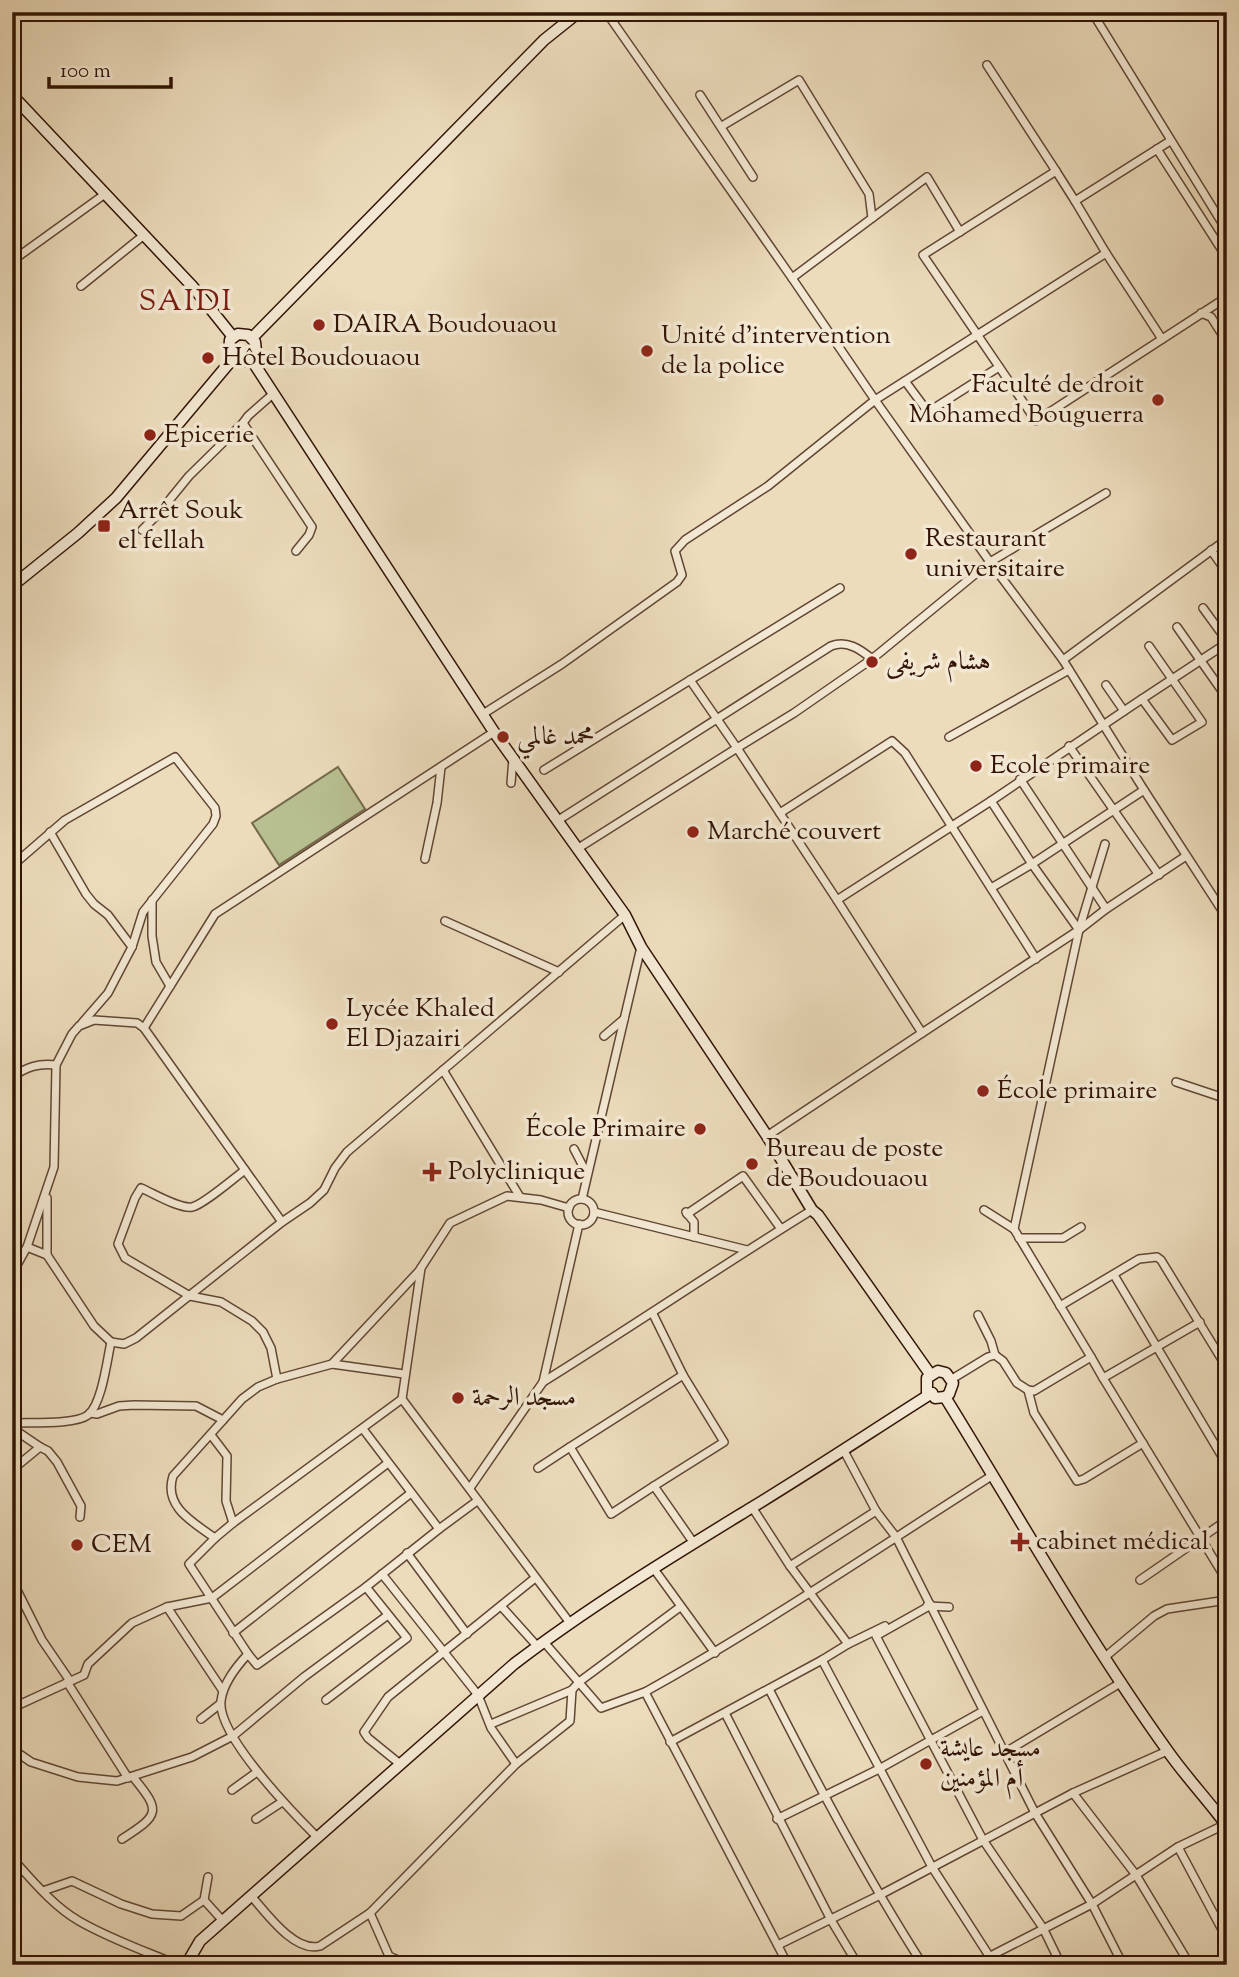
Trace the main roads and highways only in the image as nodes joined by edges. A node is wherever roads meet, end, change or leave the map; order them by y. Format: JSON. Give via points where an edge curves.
{"nodes":[{"id":1,"x":579,"y":12,"type":"edge"},
{"id":2,"x":12,"y":95,"type":"edge"},
{"id":3,"x":233,"y":337,"type":"junction"},
{"id":4,"x":252,"y":338,"type":"junction"},
{"id":5,"x":235,"y":356,"type":"junction"},
{"id":6,"x":251,"y":359,"type":"junction"},
{"id":7,"x":12,"y":586,"type":"edge"},
{"id":8,"x":930,"y":1374,"type":"junction"},
{"id":9,"x":932,"y":1393,"type":"junction"},
{"id":10,"x":945,"y":1397,"type":"junction"},
{"id":11,"x":1226,"y":1825,"type":"edge"},
{"id":12,"x":186,"y":1965,"type":"edge"}],
"edges":[{"from":1,"to":4,"type":"main road","via":[[544,40]]},
{"from":2,"to":3,"type":"main road","via":[[193,287]]},
{"from":3,"to":4,"type":"main road","via":[[243,334]]},
{"from":3,"to":5,"type":"main road","via":[[228,348]]},
{"from":4,"to":6,"type":"main road","via":[[256,351]]},
{"from":5,"to":6,"type":"main road","via":[[238,361]]},
{"from":5,"to":7,"type":"main road","via":[[116,498]]},
{"from":6,"to":8,"type":"main road","via":[[494,732],[625,915],[641,947],[812,1210]]},
{"from":8,"to":9,"type":"main road","via":[[926,1387]]},
{"from":8,"to":10,"type":"main road","via":[[942,1371],[952,1379]]},
{"from":9,"to":10,"type":"main road","via":[[935,1398]]},
{"from":9,"to":12,"type":"main road","via":[[540,1644],[200,1941]]},
{"from":10,"to":11,"type":"main road","via":[[1105,1657],[1167,1751]]}]}
